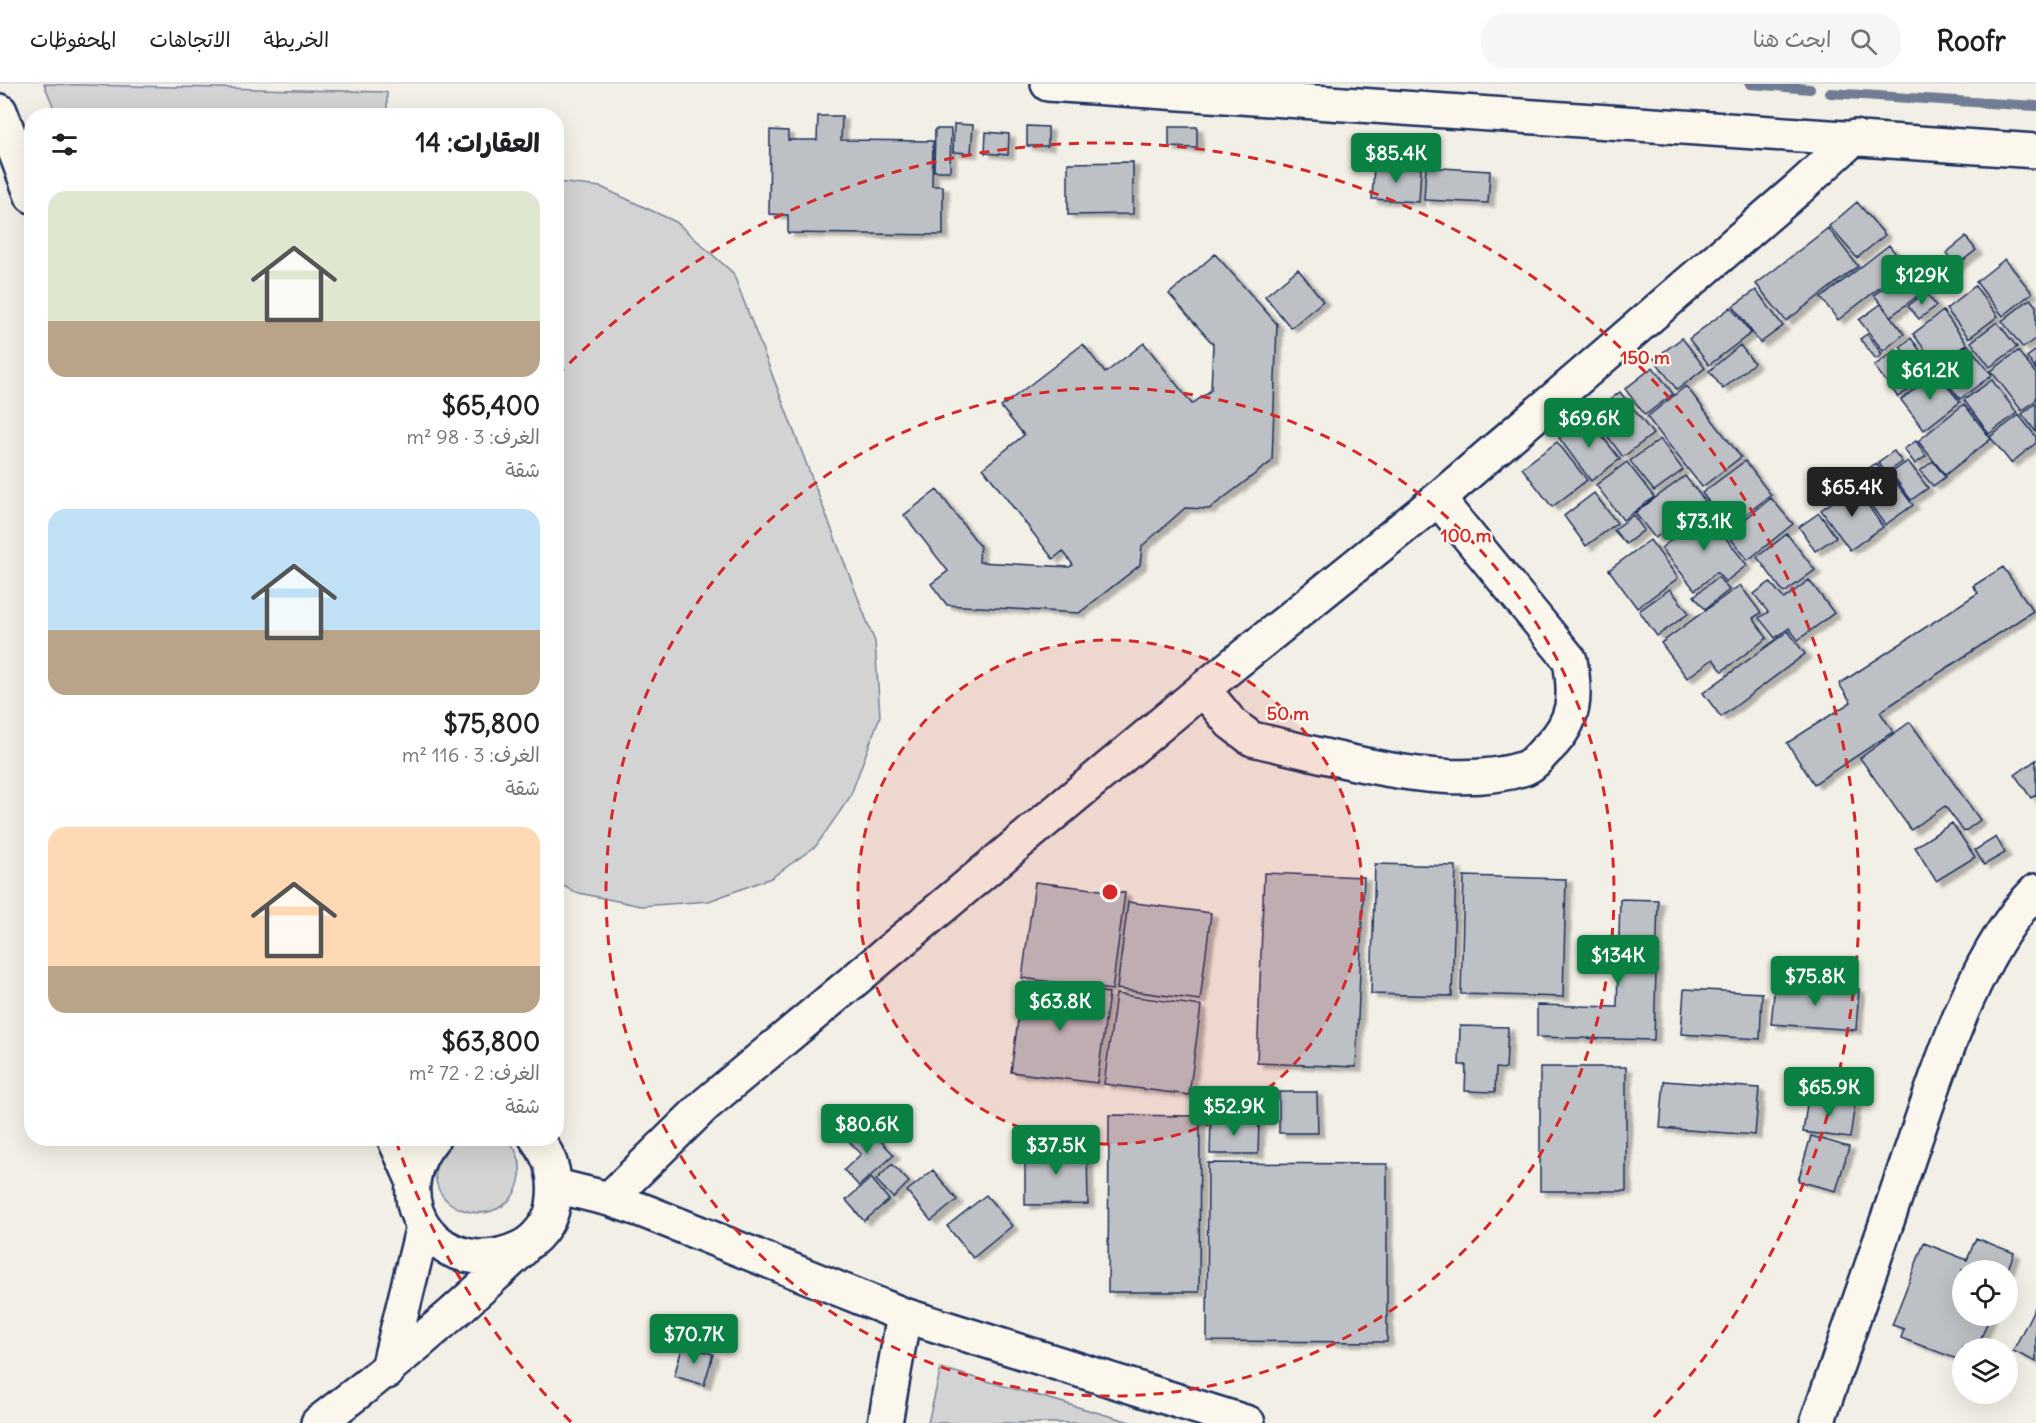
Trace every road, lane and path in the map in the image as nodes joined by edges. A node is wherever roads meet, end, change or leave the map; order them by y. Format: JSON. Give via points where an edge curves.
{"nodes":[{"id":1,"x":1048,"y":84,"type":"edge"},
{"id":2,"x":0,"y":111,"type":"edge"},
{"id":3,"x":1855,"y":137,"type":"junction"},
{"id":4,"x":2036,"y":151,"type":"edge"},
{"id":5,"x":24,"y":175,"type":"edge"},
{"id":6,"x":1438,"y":499,"type":"junction"},
{"id":7,"x":1203,"y":689,"type":"junction"},
{"id":8,"x":2036,"y":891,"type":"edge"},
{"id":9,"x":398,"y":1146,"type":"edge"},
{"id":10,"x":427,"y":1146,"type":"edge"},
{"id":11,"x":541,"y":1146,"type":"edge"},
{"id":12,"x":412,"y":1178,"type":"junction"},
{"id":13,"x":556,"y":1186,"type":"junction"},
{"id":14,"x":609,"y":1198,"type":"junction"},
{"id":15,"x":423,"y":1226,"type":"junction"},
{"id":16,"x":528,"y":1244,"type":"junction"},
{"id":17,"x":904,"y":1315,"type":"junction"},
{"id":18,"x":387,"y":1372,"type":"junction"},
{"id":19,"x":318,"y":1423,"type":"edge"},
{"id":20,"x":885,"y":1423,"type":"edge"},
{"id":21,"x":1248,"y":1423,"type":"edge"},
{"id":22,"x":1817,"y":1423,"type":"edge"}],
"edges":[{"from":1,"to":3,"type":"street"},
{"from":2,"to":5,"type":"street"},
{"from":3,"to":4,"type":"street"},
{"from":3,"to":6,"type":"street"},
{"from":6,"to":7,"type":"street"},
{"from":6,"to":7,"type":"street","via":[[1570,660],[1576,692],[1564,732],[1527,768],[1470,778],[1423,776],[1252,739],[1231,723]]},
{"from":7,"to":14,"type":"street","via":[[705,1105]]},
{"from":8,"to":22,"type":"street","via":[[2021,906],[1985,966],[1951,1038]]},
{"from":9,"to":12,"type":"street"},
{"from":10,"to":12,"type":"street"},
{"from":11,"to":13,"type":"street","via":[[551,1161]]},
{"from":12,"to":15,"type":"street","via":[[413,1203]]},
{"from":13,"to":14,"type":"street"},
{"from":13,"to":16,"type":"street","via":[[552,1212]]},
{"from":14,"to":17,"type":"street"},
{"from":15,"to":16,"type":"street","via":[[444,1247],[471,1258],[501,1257]]},
{"from":15,"to":18,"type":"street"},
{"from":16,"to":18,"type":"street"},
{"from":17,"to":20,"type":"street"},
{"from":17,"to":21,"type":"street"},
{"from":18,"to":19,"type":"street"}]}
